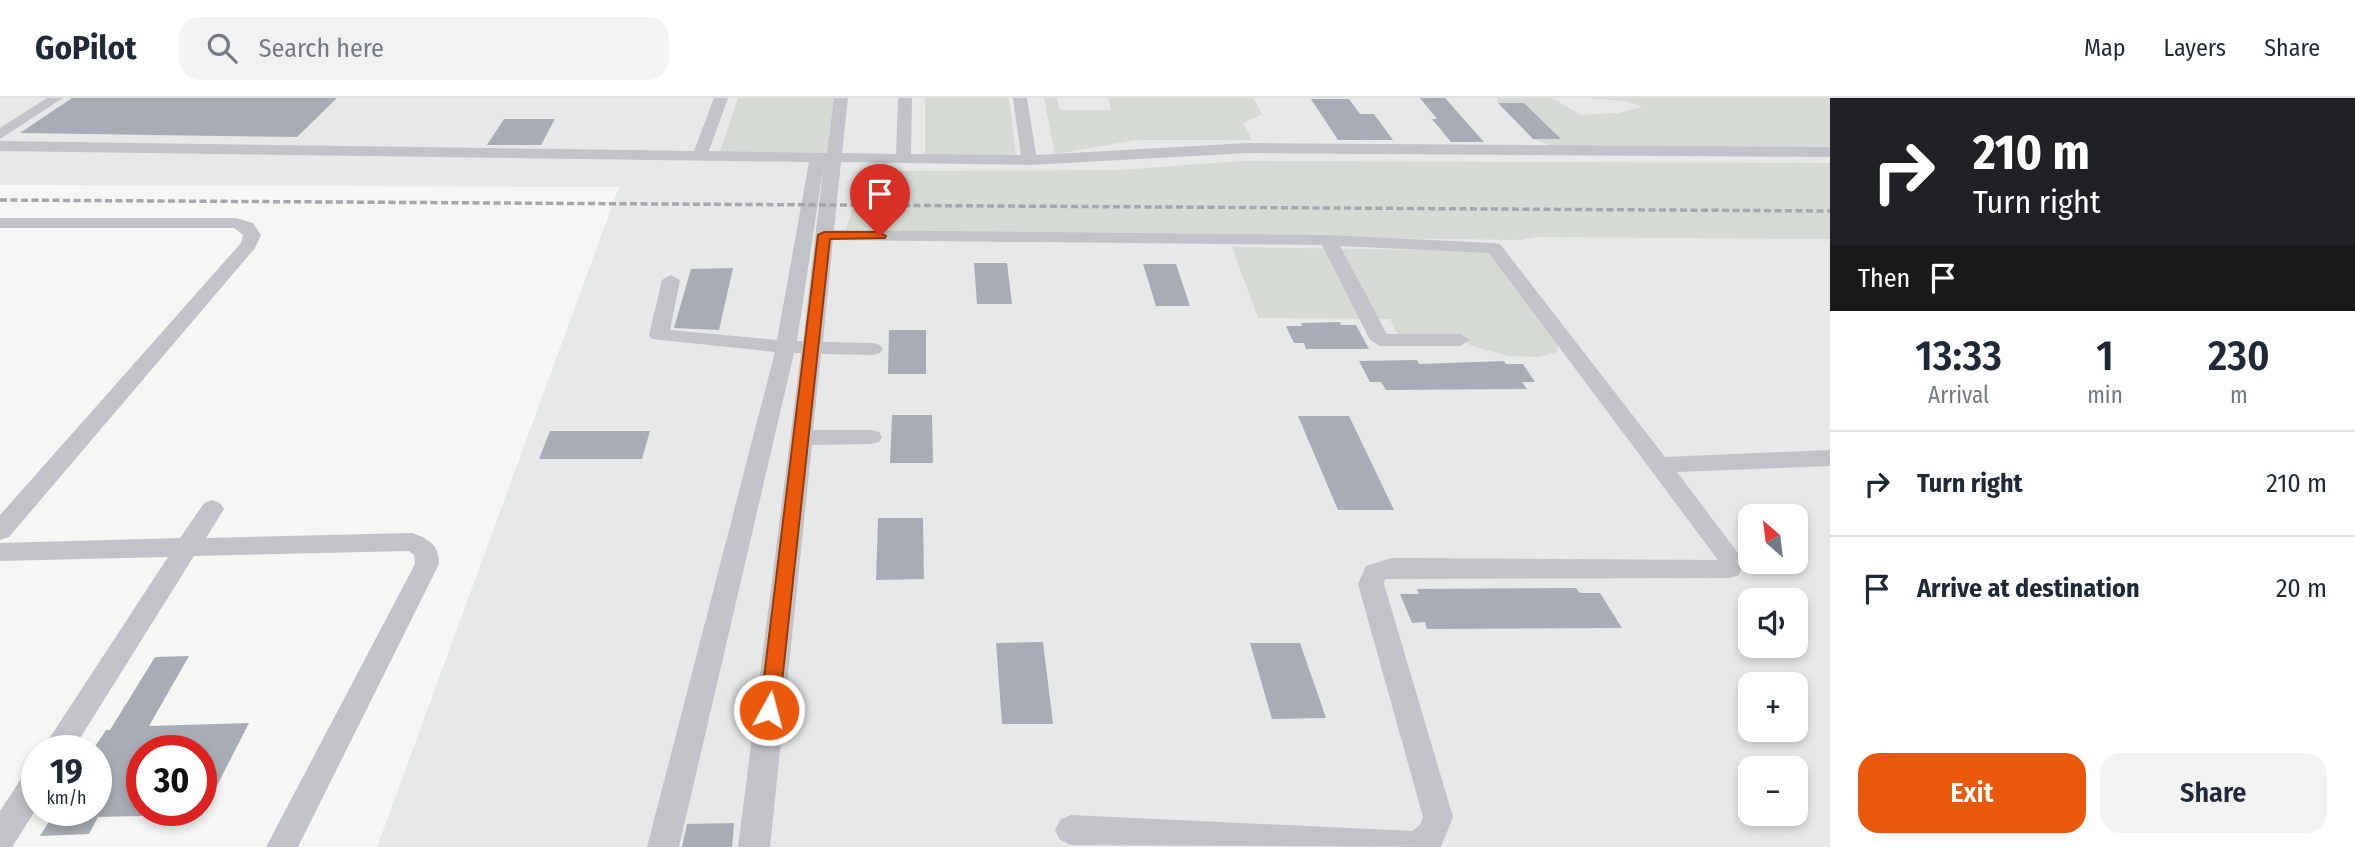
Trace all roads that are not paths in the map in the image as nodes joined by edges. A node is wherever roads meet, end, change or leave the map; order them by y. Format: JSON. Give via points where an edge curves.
{"nodes":[{"id":1,"x":56,"y":98,"type":"edge"},
{"id":2,"x":721,"y":98,"type":"edge"},
{"id":3,"x":841,"y":98,"type":"edge"},
{"id":4,"x":905,"y":98,"type":"edge"},
{"id":5,"x":1020,"y":98,"type":"edge"},
{"id":6,"x":0,"y":135,"type":"edge"},
{"id":7,"x":0,"y":146,"type":"edge"},
{"id":8,"x":1830,"y":152,"type":"edge"},
{"id":9,"x":693,"y":156,"type":"junction"},
{"id":10,"x":825,"y":158,"type":"junction"},
{"id":11,"x":902,"y":159,"type":"junction"},
{"id":12,"x":1029,"y":160,"type":"junction"},
{"id":13,"x":0,"y":223,"type":"edge"},
{"id":14,"x":824,"y":235,"type":"junction"},
{"id":15,"x":1328,"y":240,"type":"junction"},
{"id":16,"x":671,"y":280,"type":"dead end"},
{"id":17,"x":1460,"y":340,"type":"dead end"},
{"id":18,"x":786,"y":347,"type":"junction"},
{"id":19,"x":811,"y":348,"type":"junction"},
{"id":20,"x":873,"y":349,"type":"dead end"},
{"id":21,"x":871,"y":437,"type":"dead end"},
{"id":22,"x":801,"y":438,"type":"junction"},
{"id":23,"x":1830,"y":458,"type":"edge"},
{"id":24,"x":1660,"y":465,"type":"junction"},
{"id":25,"x":212,"y":509,"type":"dead end"},
{"id":26,"x":0,"y":531,"type":"edge"},
{"id":27,"x":187,"y":548,"type":"junction"},
{"id":28,"x":0,"y":552,"type":"edge"},
{"id":29,"x":66,"y":735,"type":"edge"},
{"id":30,"x":21,"y":806,"type":"edge"},
{"id":31,"x":1071,"y":830,"type":"dead end"},
{"id":32,"x":0,"y":838,"type":"edge"},
{"id":33,"x":282,"y":847,"type":"edge"},
{"id":34,"x":663,"y":847,"type":"edge"},
{"id":35,"x":754,"y":847,"type":"edge"}],
"edges":[{"from":1,"to":6,"type":"street"},
{"from":2,"to":9,"type":"street","via":[[700,156]]},
{"from":3,"to":10,"type":"street"},
{"from":4,"to":11,"type":"street"},
{"from":5,"to":12,"type":"street"},
{"from":7,"to":9,"type":"street"},
{"from":8,"to":12,"type":"street","via":[[1248,148]]},
{"from":9,"to":10,"type":"street"},
{"from":10,"to":11,"type":"street"},
{"from":10,"to":14,"type":"street"},
{"from":10,"to":18,"type":"street"},
{"from":11,"to":12,"type":"street"},
{"from":13,"to":26,"type":"street","via":[[236,223],[252,235],[249,244]]},
{"from":14,"to":15,"type":"street"},
{"from":14,"to":19,"type":"street"},
{"from":15,"to":17,"type":"street","via":[[1380,340]]},
{"from":15,"to":24,"type":"street","via":[[1494,248]]},
{"from":16,"to":18,"type":"street","via":[[659,335]]},
{"from":18,"to":19,"type":"street"},
{"from":18,"to":34,"type":"street"},
{"from":19,"to":20,"type":"street"},
{"from":19,"to":22,"type":"street"},
{"from":21,"to":22,"type":"street"},
{"from":22,"to":35,"type":"street"},
{"from":23,"to":24,"type":"street"},
{"from":24,"to":31,"type":"street","via":[[1730,557],[1730,568],[1391,568],[1375,573],[1371,584],[1438,817],[1425,842],[1414,846]]},
{"from":25,"to":27,"type":"street"},
{"from":27,"to":28,"type":"street"},
{"from":27,"to":29,"type":"street"},
{"from":27,"to":33,"type":"street","via":[[412,542],[426,552],[427,564]]},
{"from":30,"to":32,"type":"street"}]}
